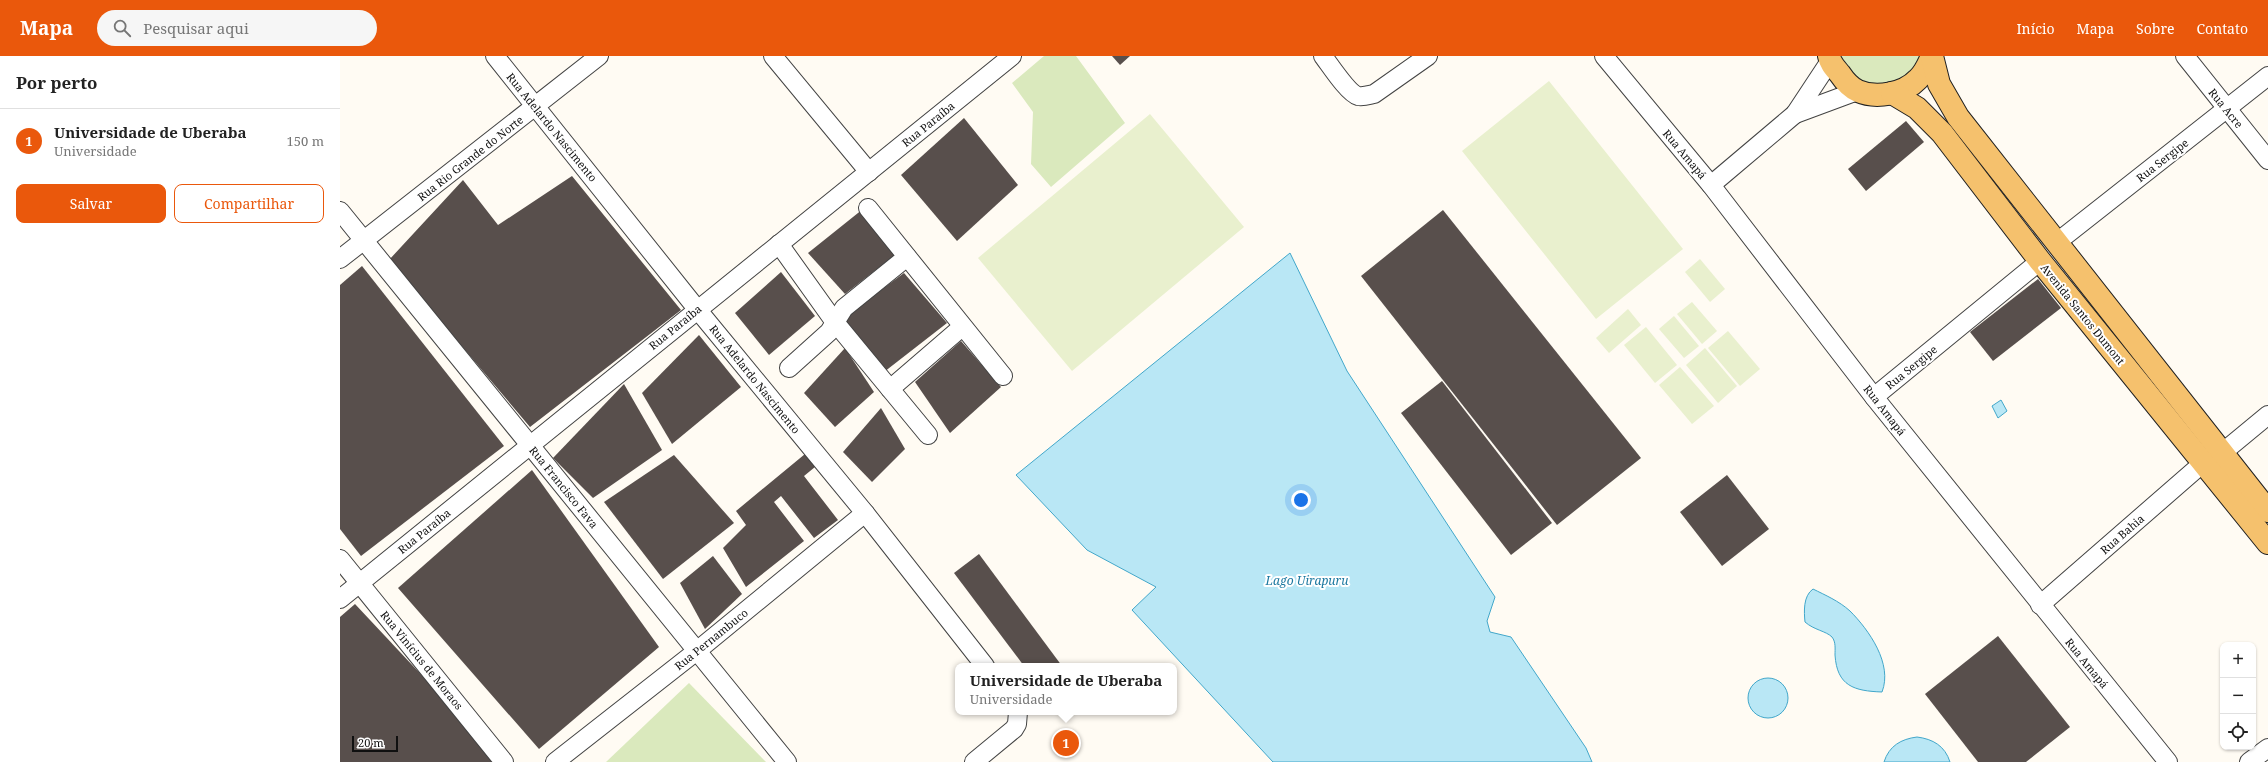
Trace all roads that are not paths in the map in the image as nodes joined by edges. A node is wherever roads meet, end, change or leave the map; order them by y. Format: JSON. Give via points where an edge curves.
{"nodes":[{"id":1,"x":495,"y":56,"type":"edge"},
{"id":2,"x":599,"y":56,"type":"edge"},
{"id":3,"x":773,"y":56,"type":"edge"},
{"id":4,"x":1012,"y":56,"type":"edge"},
{"id":5,"x":1323,"y":56,"type":"edge"},
{"id":6,"x":1428,"y":56,"type":"edge"},
{"id":7,"x":1604,"y":56,"type":"edge"},
{"id":8,"x":1932,"y":56,"type":"edge"},
{"id":9,"x":2185,"y":56,"type":"edge"},
{"id":10,"x":1830,"y":59,"type":"edge"},
{"id":11,"x":2268,"y":76,"type":"edge"},
{"id":12,"x":1858,"y":91,"type":"junction"},
{"id":13,"x":1892,"y":93,"type":"junction"},
{"id":14,"x":536,"y":107,"type":"junction"},
{"id":15,"x":2227,"y":110,"type":"junction"},
{"id":16,"x":1794,"y":114,"type":"junction"},
{"id":17,"x":2268,"y":160,"type":"edge"},
{"id":18,"x":869,"y":172,"type":"junction"},
{"id":19,"x":1711,"y":185,"type":"junction"},
{"id":20,"x":868,"y":208,"type":"dead end"},
{"id":21,"x":340,"y":211,"type":"edge"},
{"id":22,"x":363,"y":240,"type":"junction"},
{"id":23,"x":2056,"y":243,"type":"junction"},
{"id":24,"x":779,"y":244,"type":"junction"},
{"id":25,"x":907,"y":257,"type":"junction"},
{"id":26,"x":340,"y":259,"type":"edge"},
{"id":27,"x":2040,"y":261,"type":"junction"},
{"id":28,"x":697,"y":309,"type":"junction"},
{"id":29,"x":834,"y":321,"type":"junction"},
{"id":30,"x":962,"y":327,"type":"junction"},
{"id":31,"x":789,"y":368,"type":"dead end"},
{"id":32,"x":1003,"y":376,"type":"dead end"},
{"id":33,"x":890,"y":389,"type":"junction"},
{"id":34,"x":1874,"y":397,"type":"junction"},
{"id":35,"x":2268,"y":416,"type":"edge"},
{"id":36,"x":928,"y":435,"type":"dead end"},
{"id":37,"x":529,"y":445,"type":"junction"},
{"id":38,"x":2222,"y":453,"type":"junction"},
{"id":39,"x":2203,"y":463,"type":"junction"},
{"id":40,"x":2268,"y":511,"type":"edge"},
{"id":41,"x":865,"y":513,"type":"junction"},
{"id":42,"x":2268,"y":543,"type":"edge"},
{"id":43,"x":340,"y":559,"type":"edge"},
{"id":44,"x":360,"y":583,"type":"junction"},
{"id":45,"x":340,"y":599,"type":"edge"},
{"id":46,"x":2040,"y":605,"type":"junction"},
{"id":47,"x":698,"y":650,"type":"junction"},
{"id":48,"x":983,"y":663,"type":"edge"},
{"id":49,"x":1018,"y":715,"type":"edge"},
{"id":50,"x":2268,"y":748,"type":"edge"},
{"id":51,"x":504,"y":762,"type":"edge"},
{"id":52,"x":554,"y":762,"type":"edge"},
{"id":53,"x":787,"y":762,"type":"edge"},
{"id":54,"x":974,"y":762,"type":"edge"},
{"id":55,"x":2168,"y":762,"type":"edge"},
{"id":56,"x":2249,"y":762,"type":"edge"}],
"edges":[{"from":1,"to":14,"type":"street","name":"Rua Adelardo Nascimento"},
{"from":2,"to":14,"type":"street","name":"Rua Rio Grande do Norte"},
{"from":3,"to":18,"type":"street"},
{"from":4,"to":18,"type":"street","name":"Rua Paraíba"},
{"from":5,"to":6,"type":"street","via":[[1350,91],[1357,96],[1374,94]]},
{"from":7,"to":19,"type":"street","name":"Rua Amapá"},
{"from":8,"to":13,"type":"main road","name":"Avenida Santos Dumont","via":[[1927,69],[1918,80],[1906,89]]},
{"from":8,"to":23,"type":"main road","name":"Avenida Santos Dumont","via":[[1939,84],[1958,117]]},
{"from":9,"to":15,"type":"street","name":"Rua Acre"},
{"from":10,"to":12,"type":"main road","via":[[1843,78]]},
{"from":10,"to":16,"type":"street"},
{"from":11,"to":15,"type":"street","name":"Rua Sergipe"},
{"from":12,"to":13,"type":"main road","name":"Avenida Santos Dumont","via":[[1874,94]]},
{"from":12,"to":16,"type":"street"},
{"from":13,"to":27,"type":"main road","name":"Avenida Santos Dumont","via":[[1917,108],[1942,132]]},
{"from":14,"to":22,"type":"street","name":"Rua Rio Grande do Norte"},
{"from":14,"to":28,"type":"street","name":"Rua Adelardo Nascimento"},
{"from":15,"to":17,"type":"street","name":"Rua Acre"},
{"from":15,"to":23,"type":"street","name":"Rua Sergipe"},
{"from":16,"to":19,"type":"street"},
{"from":18,"to":24,"type":"street","name":"Rua Paraíba"},
{"from":19,"to":34,"type":"street","name":"Rua Amapá"},
{"from":20,"to":25,"type":"street"},
{"from":21,"to":22,"type":"street","name":"Rua Francisco Fava"},
{"from":22,"to":26,"type":"street","name":"Rua Rio Grande do Norte"},
{"from":22,"to":37,"type":"street","name":"Rua Francisco Fava"},
{"from":23,"to":38,"type":"main road","name":"Avenida Santos Dumont"},
{"from":24,"to":28,"type":"street","name":"Rua Paraíba"},
{"from":24,"to":29,"type":"street"},
{"from":25,"to":29,"type":"street","via":[[855,298]]},
{"from":25,"to":30,"type":"street"},
{"from":27,"to":34,"type":"street","name":"Rua Sergipe"},
{"from":27,"to":39,"type":"main road","name":"Avenida Santos Dumont"},
{"from":28,"to":37,"type":"street","name":"Rua Paraíba"},
{"from":28,"to":41,"type":"street","name":"Rua Adelardo Nascimento"},
{"from":29,"to":31,"type":"street","via":[[829,332]]},
{"from":29,"to":33,"type":"street"},
{"from":30,"to":32,"type":"street"},
{"from":30,"to":33,"type":"street"},
{"from":33,"to":36,"type":"street"},
{"from":34,"to":46,"type":"street","name":"Rua Amapá"},
{"from":35,"to":38,"type":"street"},
{"from":37,"to":44,"type":"street","name":"Rua Paraíba"},
{"from":37,"to":47,"type":"street","name":"Rua Francisco Fava"},
{"from":38,"to":40,"type":"main road","name":"Avenida Santos Dumont"},
{"from":39,"to":42,"type":"main road","name":"Avenida Santos Dumont"},
{"from":39,"to":46,"type":"street","name":"Rua Bahia"},
{"from":41,"to":47,"type":"street","name":"Rua Pernambuco"},
{"from":41,"to":48,"type":"street","name":"Rua Adelardo Nascimento"},
{"from":43,"to":44,"type":"street","name":"Rua Vinícius de Moraos"},
{"from":44,"to":45,"type":"street","name":"Rua Paraíba"},
{"from":44,"to":51,"type":"street","name":"Rua Vinícius de Moraos"},
{"from":46,"to":55,"type":"street","name":"Rua Amapá"},
{"from":47,"to":52,"type":"street","name":"Rua Pernambuco"},
{"from":47,"to":53,"type":"street","name":"Rua Francisco Fava"},
{"from":49,"to":54,"type":"street","via":[[1014,729]]},
{"from":50,"to":56,"type":"street"}]}
